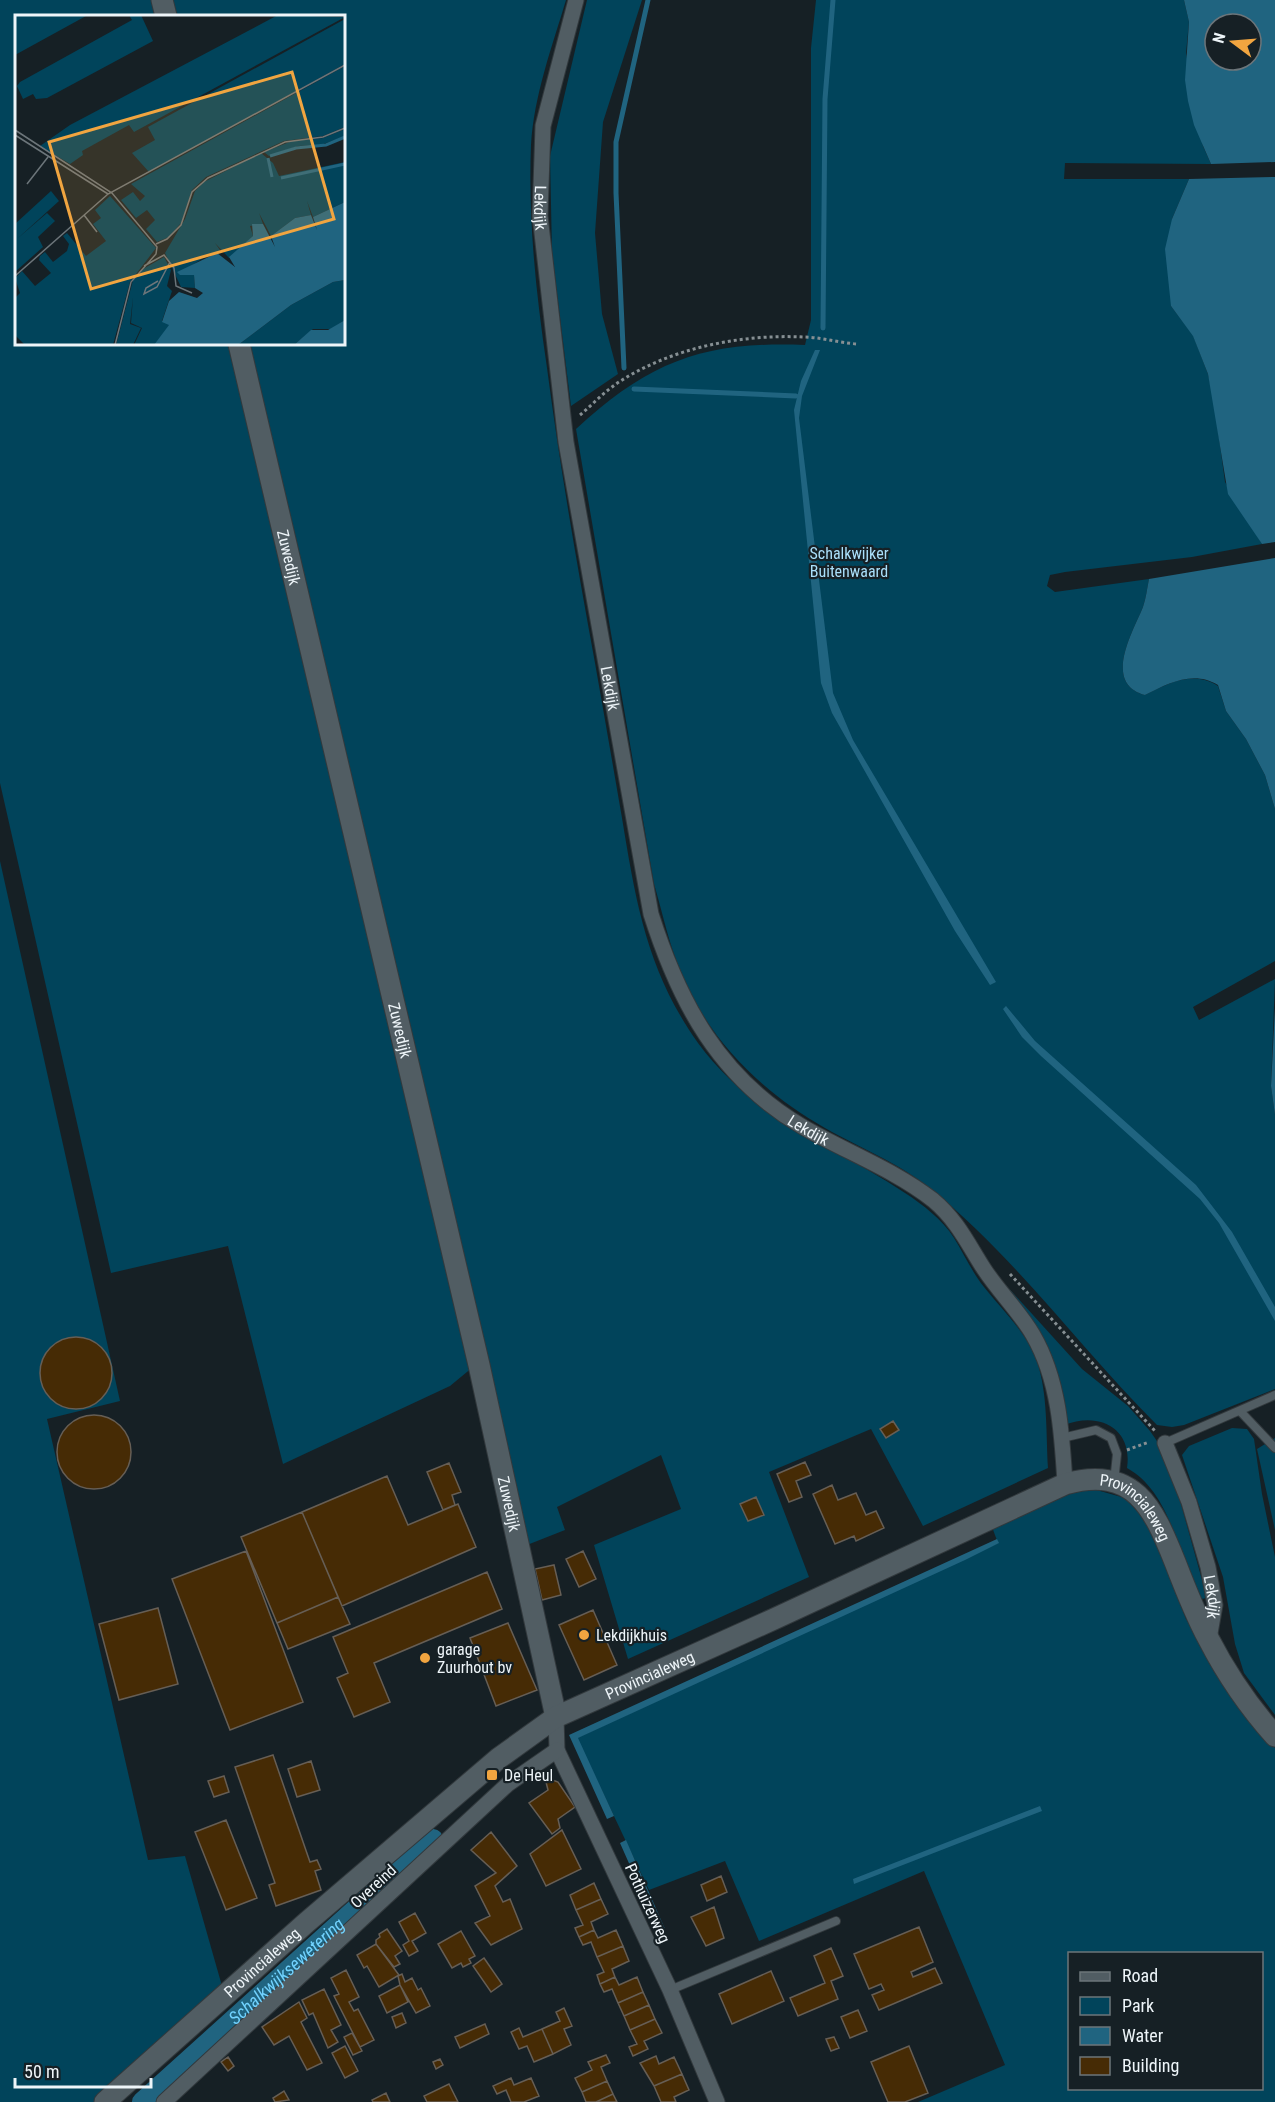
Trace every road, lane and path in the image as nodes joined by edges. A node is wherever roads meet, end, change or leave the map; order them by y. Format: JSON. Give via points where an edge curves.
{"nodes":[{"id":1,"x":162,"y":0,"type":"edge"},
{"id":2,"x":576,"y":0,"type":"edge"},
{"id":3,"x":166,"y":15,"type":"edge"},
{"id":4,"x":858,"y":344,"type":"dead end"},
{"id":5,"x":239,"y":345,"type":"edge"},
{"id":6,"x":565,"y":427,"type":"junction"},
{"id":7,"x":1008,"y":1272,"type":"dead end"},
{"id":8,"x":1275,"y":1395,"type":"edge"},
{"id":9,"x":1240,"y":1411,"type":"junction"},
{"id":10,"x":1062,"y":1438,"type":"junction"},
{"id":11,"x":1158,"y":1440,"type":"junction"},
{"id":12,"x":1275,"y":1448,"type":"edge"},
{"id":13,"x":1133,"y":1449,"type":"dead end"},
{"id":14,"x":1114,"y":1482,"type":"junction"},
{"id":15,"x":1065,"y":1484,"type":"junction"},
{"id":16,"x":1209,"y":1639,"type":"junction"},
{"id":17,"x":556,"y":1717,"type":"junction"},
{"id":18,"x":1275,"y":1736,"type":"edge"},
{"id":19,"x":557,"y":1750,"type":"junction"},
{"id":20,"x":836,"y":1921,"type":"dead end"},
{"id":21,"x":670,"y":1990,"type":"junction"},
{"id":22,"x":105,"y":2102,"type":"edge"},
{"id":23,"x":164,"y":2102,"type":"edge"},
{"id":24,"x":717,"y":2102,"type":"edge"}],
"edges":[{"from":1,"to":3,"type":"street"},
{"from":2,"to":6,"type":"street","name":"Lekdijk","via":[[543,126],[540,216]]},
{"from":4,"to":6,"type":"path","via":[[804,336],[740,340],[681,353],[617,383]]},
{"from":5,"to":17,"type":"street","name":"Zuwedijk","via":[[479,1365]]},
{"from":6,"to":10,"type":"street","name":"Lekdijk","via":[[651,914],[684,1001],[721,1056],[766,1101],[801,1126],[910,1184],[953,1220],[1033,1335],[1052,1378]]},
{"from":7,"to":11,"type":"path"},
{"from":8,"to":9,"type":"lane"},
{"from":9,"to":11,"type":"lane"},
{"from":9,"to":12,"type":"lane"},
{"from":10,"to":14,"type":"lane","via":[[1096,1430],[1111,1438],[1117,1454]]},
{"from":10,"to":15,"type":"street","name":"Lekdijk"},
{"from":11,"to":13,"type":"path"},
{"from":11,"to":16,"type":"street","name":"Lekdijk","via":[[1189,1502],[1210,1577],[1215,1605]]},
{"from":14,"to":15,"type":"street","name":"Provincialeweg","via":[[1088,1478]]},
{"from":14,"to":16,"type":"street","name":"Provincialeweg","via":[[1147,1503],[1160,1524]]},
{"from":15,"to":17,"type":"street","name":"Provincialeweg"},
{"from":16,"to":18,"type":"street","name":"Lekdijk","via":[[1238,1687]]},
{"from":17,"to":19,"type":"street","name":"Pothuizerweg"},
{"from":17,"to":22,"type":"street","name":"Provincialeweg","via":[[499,1758]]},
{"from":19,"to":21,"type":"street","name":"Pothuizerweg"},
{"from":19,"to":23,"type":"street","name":"Overeind","via":[[508,1784]]},
{"from":20,"to":21,"type":"lane"},
{"from":21,"to":24,"type":"street","name":"Pothuizerweg"}]}
